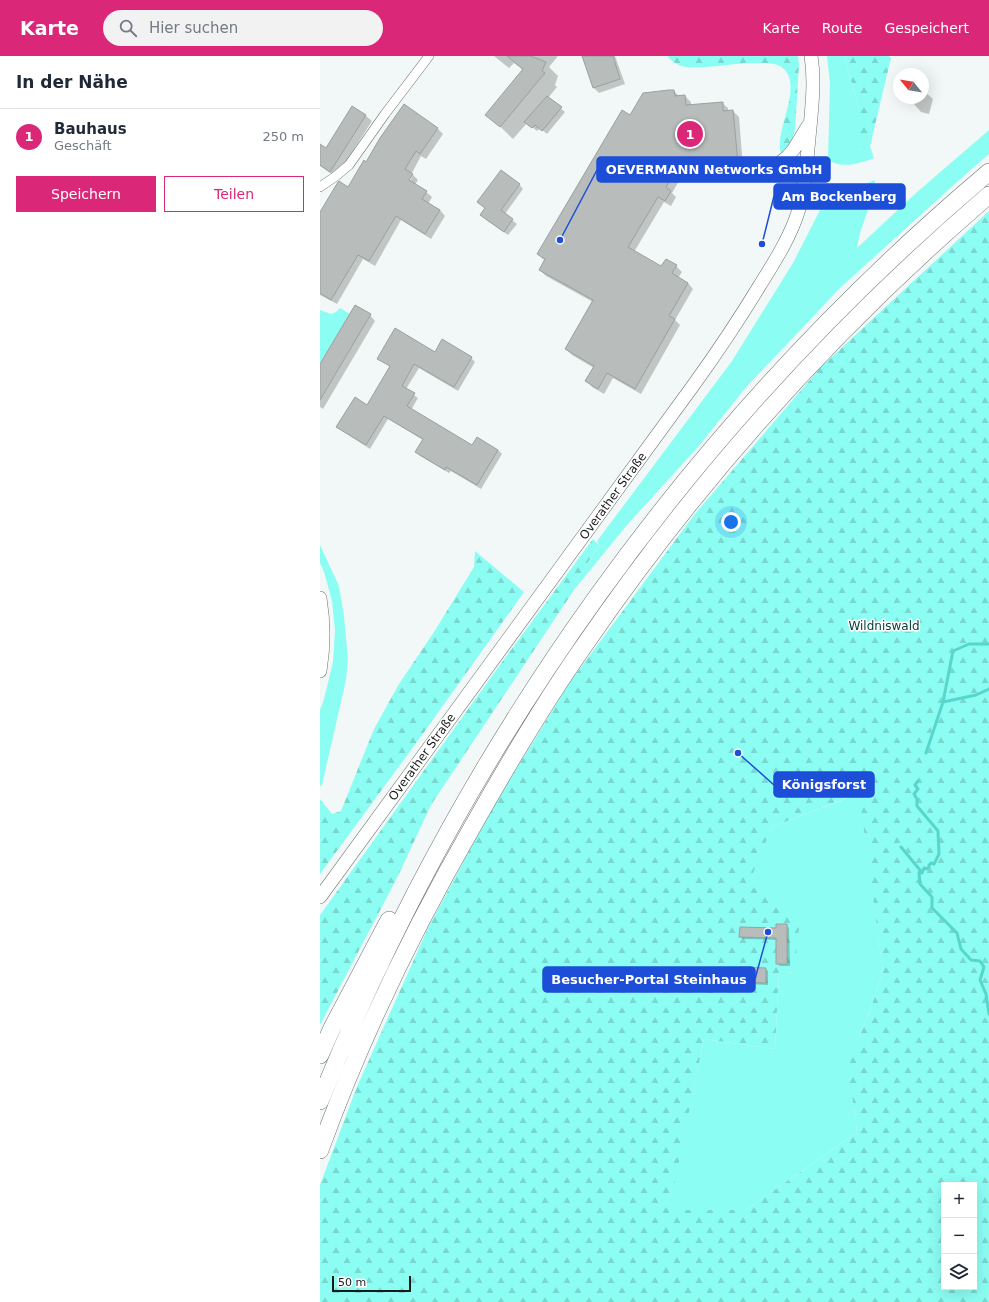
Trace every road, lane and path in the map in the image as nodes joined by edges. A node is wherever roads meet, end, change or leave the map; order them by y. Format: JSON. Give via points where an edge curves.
{"nodes":[{"id":1,"x":429,"y":56,"type":"edge"},
{"id":2,"x":811,"y":56,"type":"edge"},
{"id":3,"x":810,"y":123,"type":"junction"},
{"id":4,"x":771,"y":170,"type":"dead end"},
{"id":5,"x":989,"y":172,"type":"edge"},
{"id":6,"x":320,"y":187,"type":"edge"},
{"id":7,"x":989,"y":195,"type":"edge"},
{"id":8,"x":320,"y":598,"type":"edge"},
{"id":9,"x":320,"y":671,"type":"edge"},
{"id":10,"x":479,"y":776,"type":"junction"},
{"id":11,"x":320,"y":897,"type":"edge"},
{"id":12,"x":320,"y":1055,"type":"edge"},
{"id":13,"x":320,"y":1100,"type":"edge"},
{"id":14,"x":320,"y":1150,"type":"edge"}],
"edges":[{"from":1,"to":6,"type":"street","via":[[349,164]]},
{"from":2,"to":3,"type":"main road","name":"Overather Straße"},
{"from":3,"to":4,"type":"main road","via":[[794,149]]},
{"from":3,"to":11,"type":"main road","name":"Overather Straße","via":[[799,209],[782,247],[740,318],[682,402]]},
{"from":5,"to":10,"type":"highway","via":[[844,304],[729,429],[639,538],[590,606]]},
{"from":7,"to":14,"type":"highway","via":[[861,314],[767,412],[687,506],[585,644],[520,744],[444,876],[378,1008]]},
{"from":8,"to":9,"type":"main road","via":[[323,642]]},
{"from":10,"to":12,"type":"highway","via":[[428,849],[379,938]]},
{"from":10,"to":13,"type":"highway","via":[[395,932],[347,1034]]}]}
